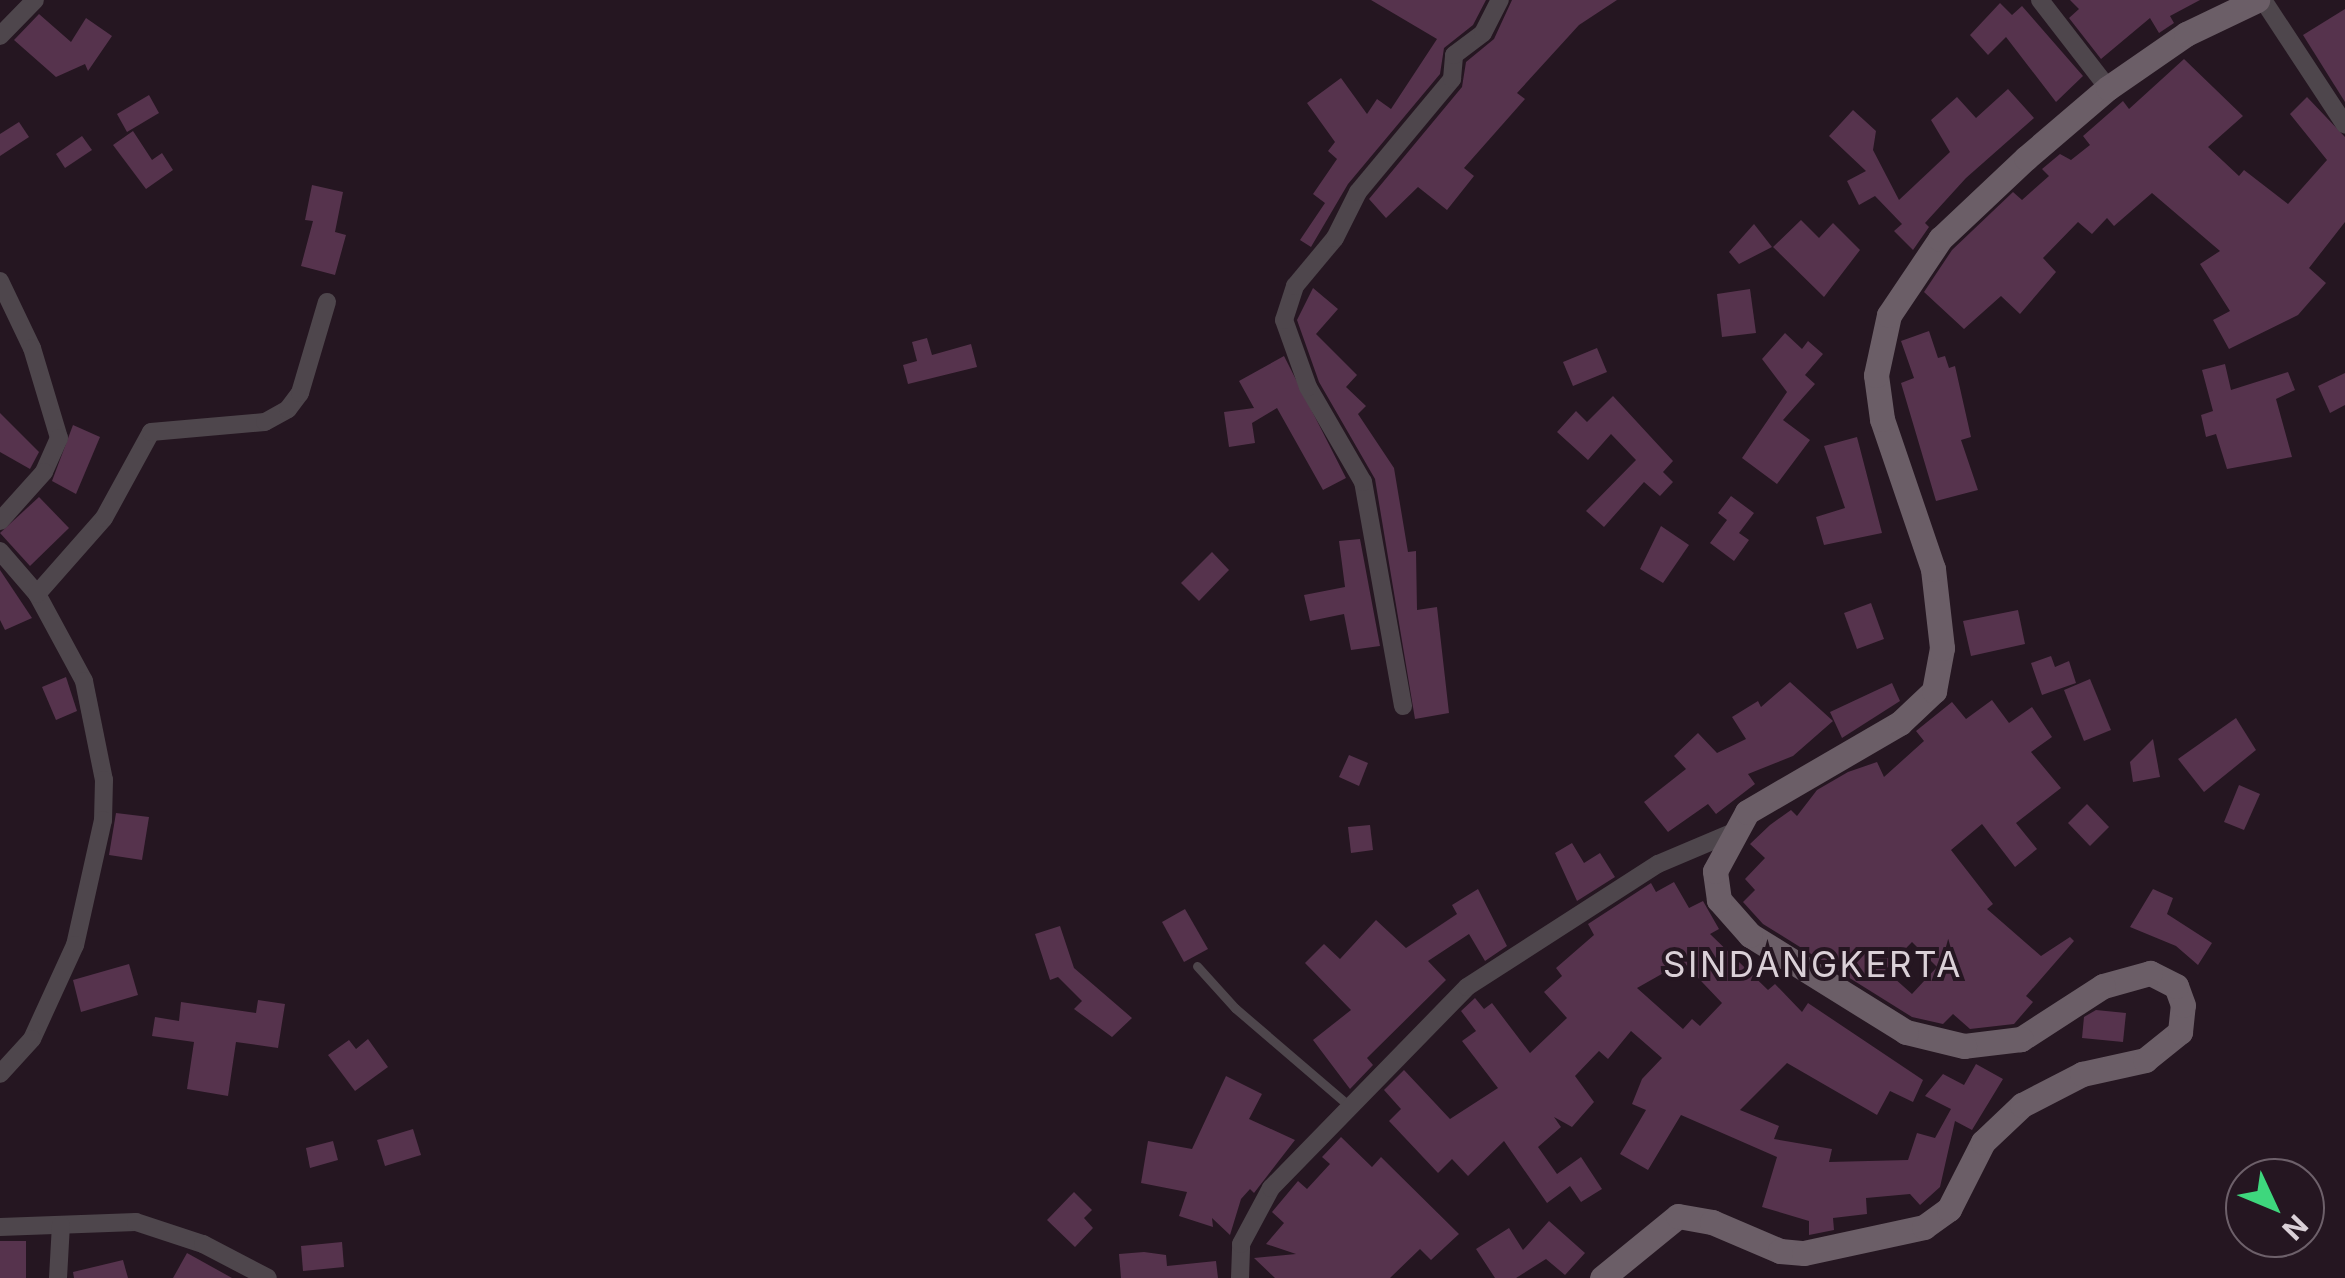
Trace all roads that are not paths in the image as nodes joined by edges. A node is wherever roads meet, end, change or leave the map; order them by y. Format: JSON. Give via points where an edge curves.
{"nodes":[{"id":1,"x":35,"y":0,"type":"edge"},
{"id":2,"x":1500,"y":0,"type":"edge"},
{"id":3,"x":2040,"y":0,"type":"edge"},
{"id":4,"x":2260,"y":0,"type":"edge"},
{"id":5,"x":0,"y":36,"type":"edge"},
{"id":6,"x":2108,"y":88,"type":"junction"},
{"id":7,"x":2345,"y":125,"type":"edge"},
{"id":8,"x":0,"y":280,"type":"edge"},
{"id":9,"x":328,"y":302,"type":"dead end"},
{"id":10,"x":0,"y":521,"type":"edge"},
{"id":11,"x":0,"y":552,"type":"edge"},
{"id":12,"x":37,"y":594,"type":"junction"},
{"id":13,"x":1402,"y":706,"type":"dead end"},
{"id":14,"x":1730,"y":834,"type":"junction"},
{"id":15,"x":1197,"y":966,"type":"dead end"},
{"id":16,"x":0,"y":1074,"type":"edge"},
{"id":17,"x":1348,"y":1104,"type":"junction"},
{"id":18,"x":61,"y":1225,"type":"junction"},
{"id":19,"x":0,"y":1227,"type":"edge"},
{"id":20,"x":58,"y":1278,"type":"edge"},
{"id":21,"x":268,"y":1278,"type":"edge"},
{"id":22,"x":1240,"y":1278,"type":"edge"},
{"id":23,"x":1602,"y":1278,"type":"edge"}],
"edges":[{"from":1,"to":5,"type":"street"},
{"from":2,"to":13,"type":"street","via":[[1483,33],[1454,55],[1452,79],[1358,192],[1335,238],[1295,286],[1284,320],[1308,386],[1363,482]]},
{"from":3,"to":6,"type":"street"},
{"from":4,"to":6,"type":"main road","via":[[2186,34]]},
{"from":4,"to":7,"type":"street"},
{"from":6,"to":14,"type":"main road","via":[[1940,238],[1884,330],[1876,375],[1882,419],[1934,568],[1942,648],[1934,691],[1900,723],[1771,793]]},
{"from":8,"to":10,"type":"street","via":[[32,348],[58,438],[44,472]]},
{"from":9,"to":12,"type":"street","via":[[300,393],[288,409],[265,422],[151,432],[104,518]]},
{"from":11,"to":12,"type":"street"},
{"from":12,"to":16,"type":"street","via":[[95,715],[104,820],[88,906],[69,960],[32,1039]]},
{"from":14,"to":17,"type":"street","via":[[1658,864],[1467,987]]},
{"from":14,"to":23,"type":"main road","via":[[1715,871],[1728,915],[1906,1032],[1964,1046],[2021,1039],[2103,986],[2150,972],[2176,986],[2183,1005],[2180,1032],[2144,1060],[2082,1074],[2022,1106],[1983,1142],[1949,1209],[1924,1228],[1804,1253],[1678,1216]]},
{"from":15,"to":17,"type":"lane","via":[[1235,1008]]},
{"from":17,"to":22,"type":"street","via":[[1252,1213],[1241,1244]]},
{"from":18,"to":19,"type":"street"},
{"from":18,"to":20,"type":"street"},
{"from":18,"to":21,"type":"street","via":[[136,1222],[203,1244]]}]}
